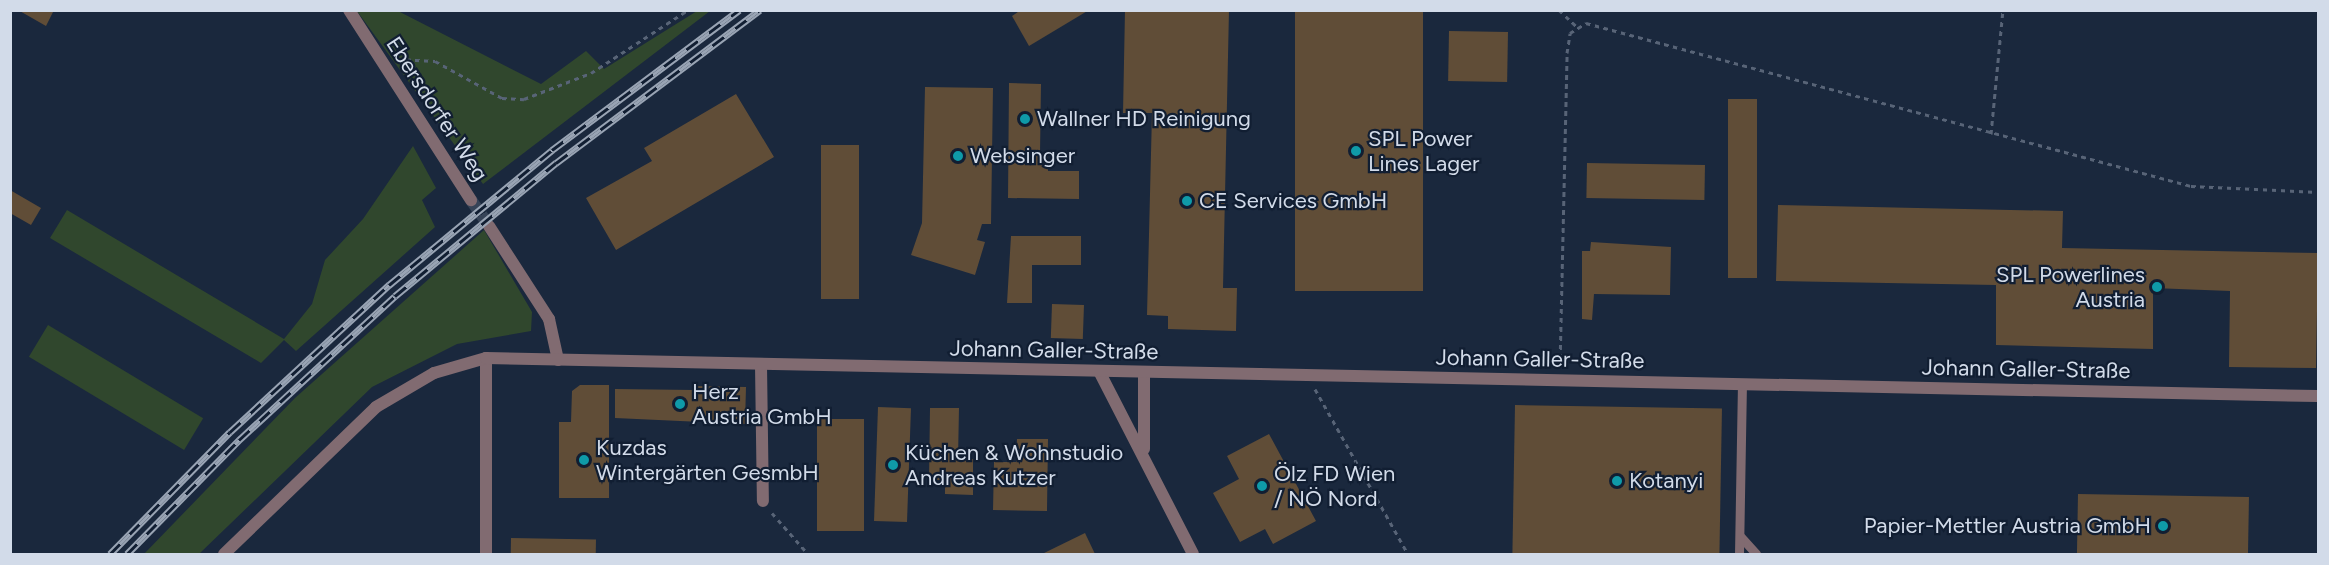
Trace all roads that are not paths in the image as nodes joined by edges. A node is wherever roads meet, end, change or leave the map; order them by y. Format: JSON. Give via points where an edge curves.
{"nodes":[{"id":1,"x":349,"y":10,"type":"edge"},
{"id":2,"x":471,"y":200,"type":"tunnel mouth"},
{"id":3,"x":489,"y":226,"type":"tunnel mouth"},
{"id":4,"x":486,"y":358,"type":"junction"},
{"id":5,"x":558,"y":360,"type":"junction"},
{"id":6,"x":761,"y":365,"type":"junction"},
{"id":7,"x":1144,"y":372,"type":"junction"},
{"id":8,"x":1100,"y":373,"type":"junction"},
{"id":9,"x":1742,"y":384,"type":"junction"},
{"id":10,"x":2319,"y":396,"type":"edge"},
{"id":11,"x":1145,"y":456,"type":"junction"},
{"id":12,"x":763,"y":501,"type":"road end"},
{"id":13,"x":1740,"y":536,"type":"junction"},
{"id":14,"x":224,"y":555,"type":"edge"},
{"id":15,"x":486,"y":555,"type":"edge"},
{"id":16,"x":1193,"y":555,"type":"edge"},
{"id":17,"x":1739,"y":555,"type":"edge"},
{"id":18,"x":1756,"y":555,"type":"edge"}],
"edges":[{"from":1,"to":2,"type":"street","name":"Ebersdorfer Weg"},
{"from":3,"to":5,"type":"street","via":[[549,319]]},
{"from":4,"to":5,"type":"street","name":"Johann Galler-Straße"},
{"from":4,"to":14,"type":"street","name":"Johann Galler-Straße","via":[[434,373],[376,407]]},
{"from":4,"to":15,"type":"street"},
{"from":5,"to":6,"type":"street","name":"Johann Galler-Straße"},
{"from":6,"to":8,"type":"street","name":"Johann Galler-Straße"},
{"from":6,"to":12,"type":"street"},
{"from":7,"to":8,"type":"street","name":"Johann Galler-Straße"},
{"from":7,"to":9,"type":"street","name":"Johann Galler-Straße"},
{"from":7,"to":11,"type":"street"},
{"from":8,"to":11,"type":"street"},
{"from":9,"to":10,"type":"street","name":"Johann Galler-Straße"},
{"from":9,"to":13,"type":"lane"},
{"from":11,"to":16,"type":"street"},
{"from":13,"to":17,"type":"lane"},
{"from":13,"to":18,"type":"lane"}]}
